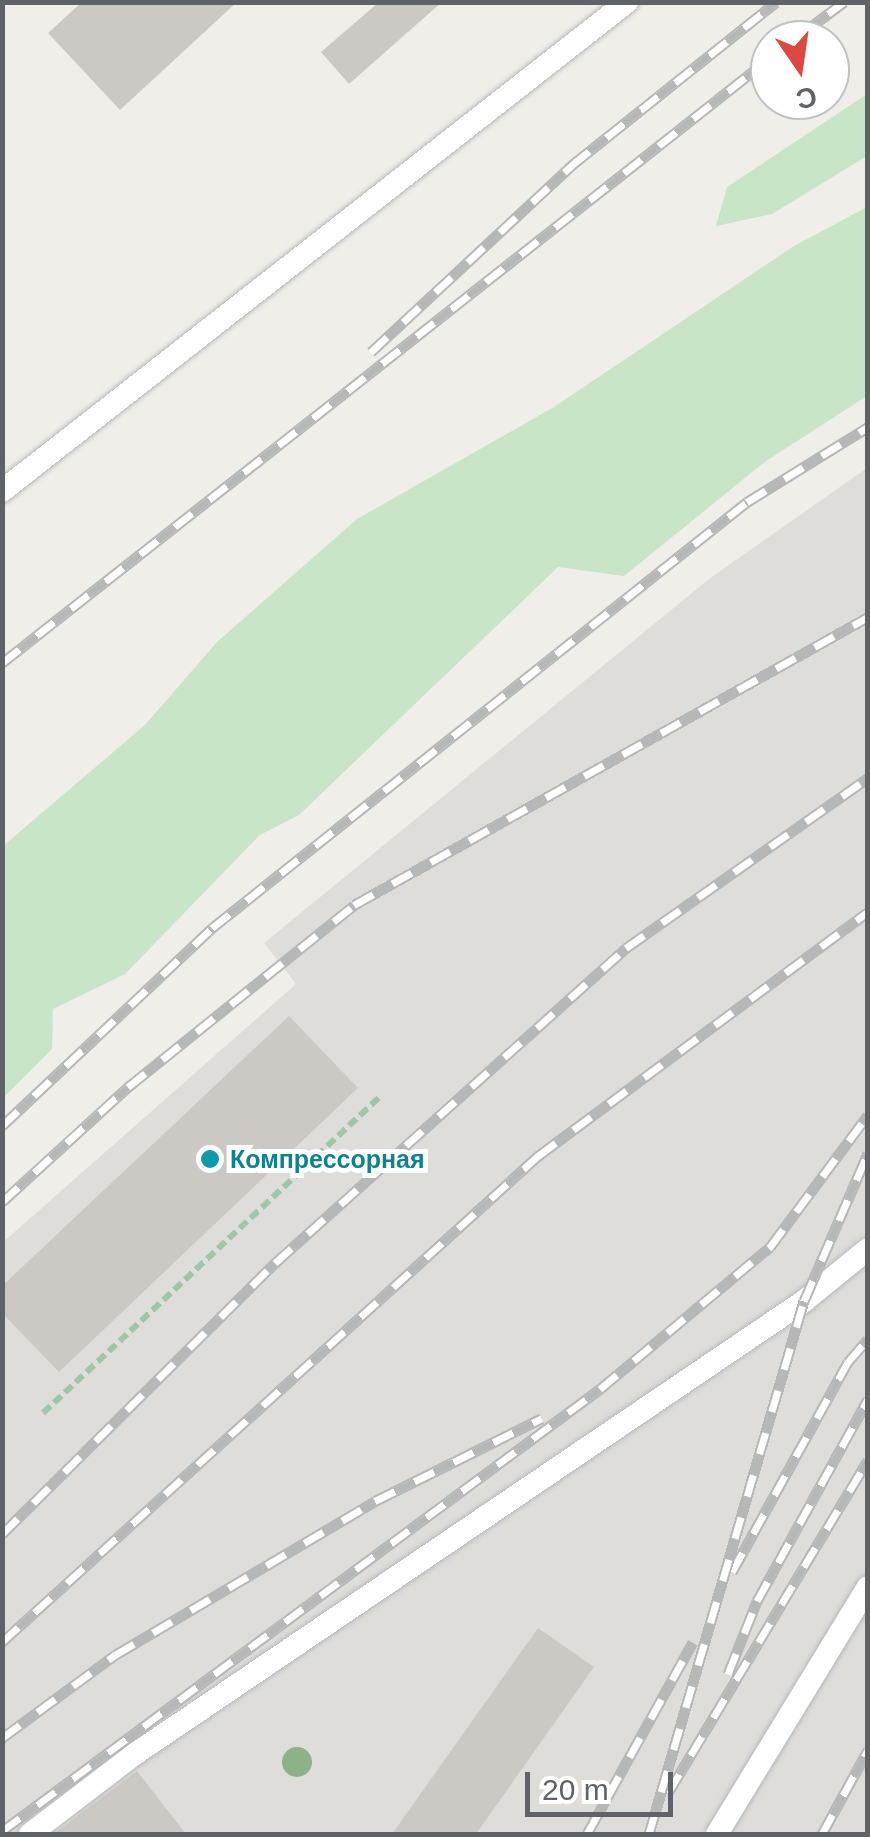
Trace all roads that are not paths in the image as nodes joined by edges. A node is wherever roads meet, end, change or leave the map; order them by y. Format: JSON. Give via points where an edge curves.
{"nodes":[{"id":1,"x":627,"y":2,"type":"edge"},
{"id":2,"x":2,"y":491,"type":"edge"},
{"id":3,"x":868,"y":1248,"type":"edge"},
{"id":4,"x":868,"y":1587,"type":"edge"},
{"id":5,"x":30,"y":1834,"type":"edge"},
{"id":6,"x":717,"y":1834,"type":"edge"}],
"edges":[{"from":1,"to":2,"type":"lane"},
{"from":3,"to":5,"type":"lane","via":[[804,1301],[135,1754]]},
{"from":4,"to":6,"type":"lane"}]}
